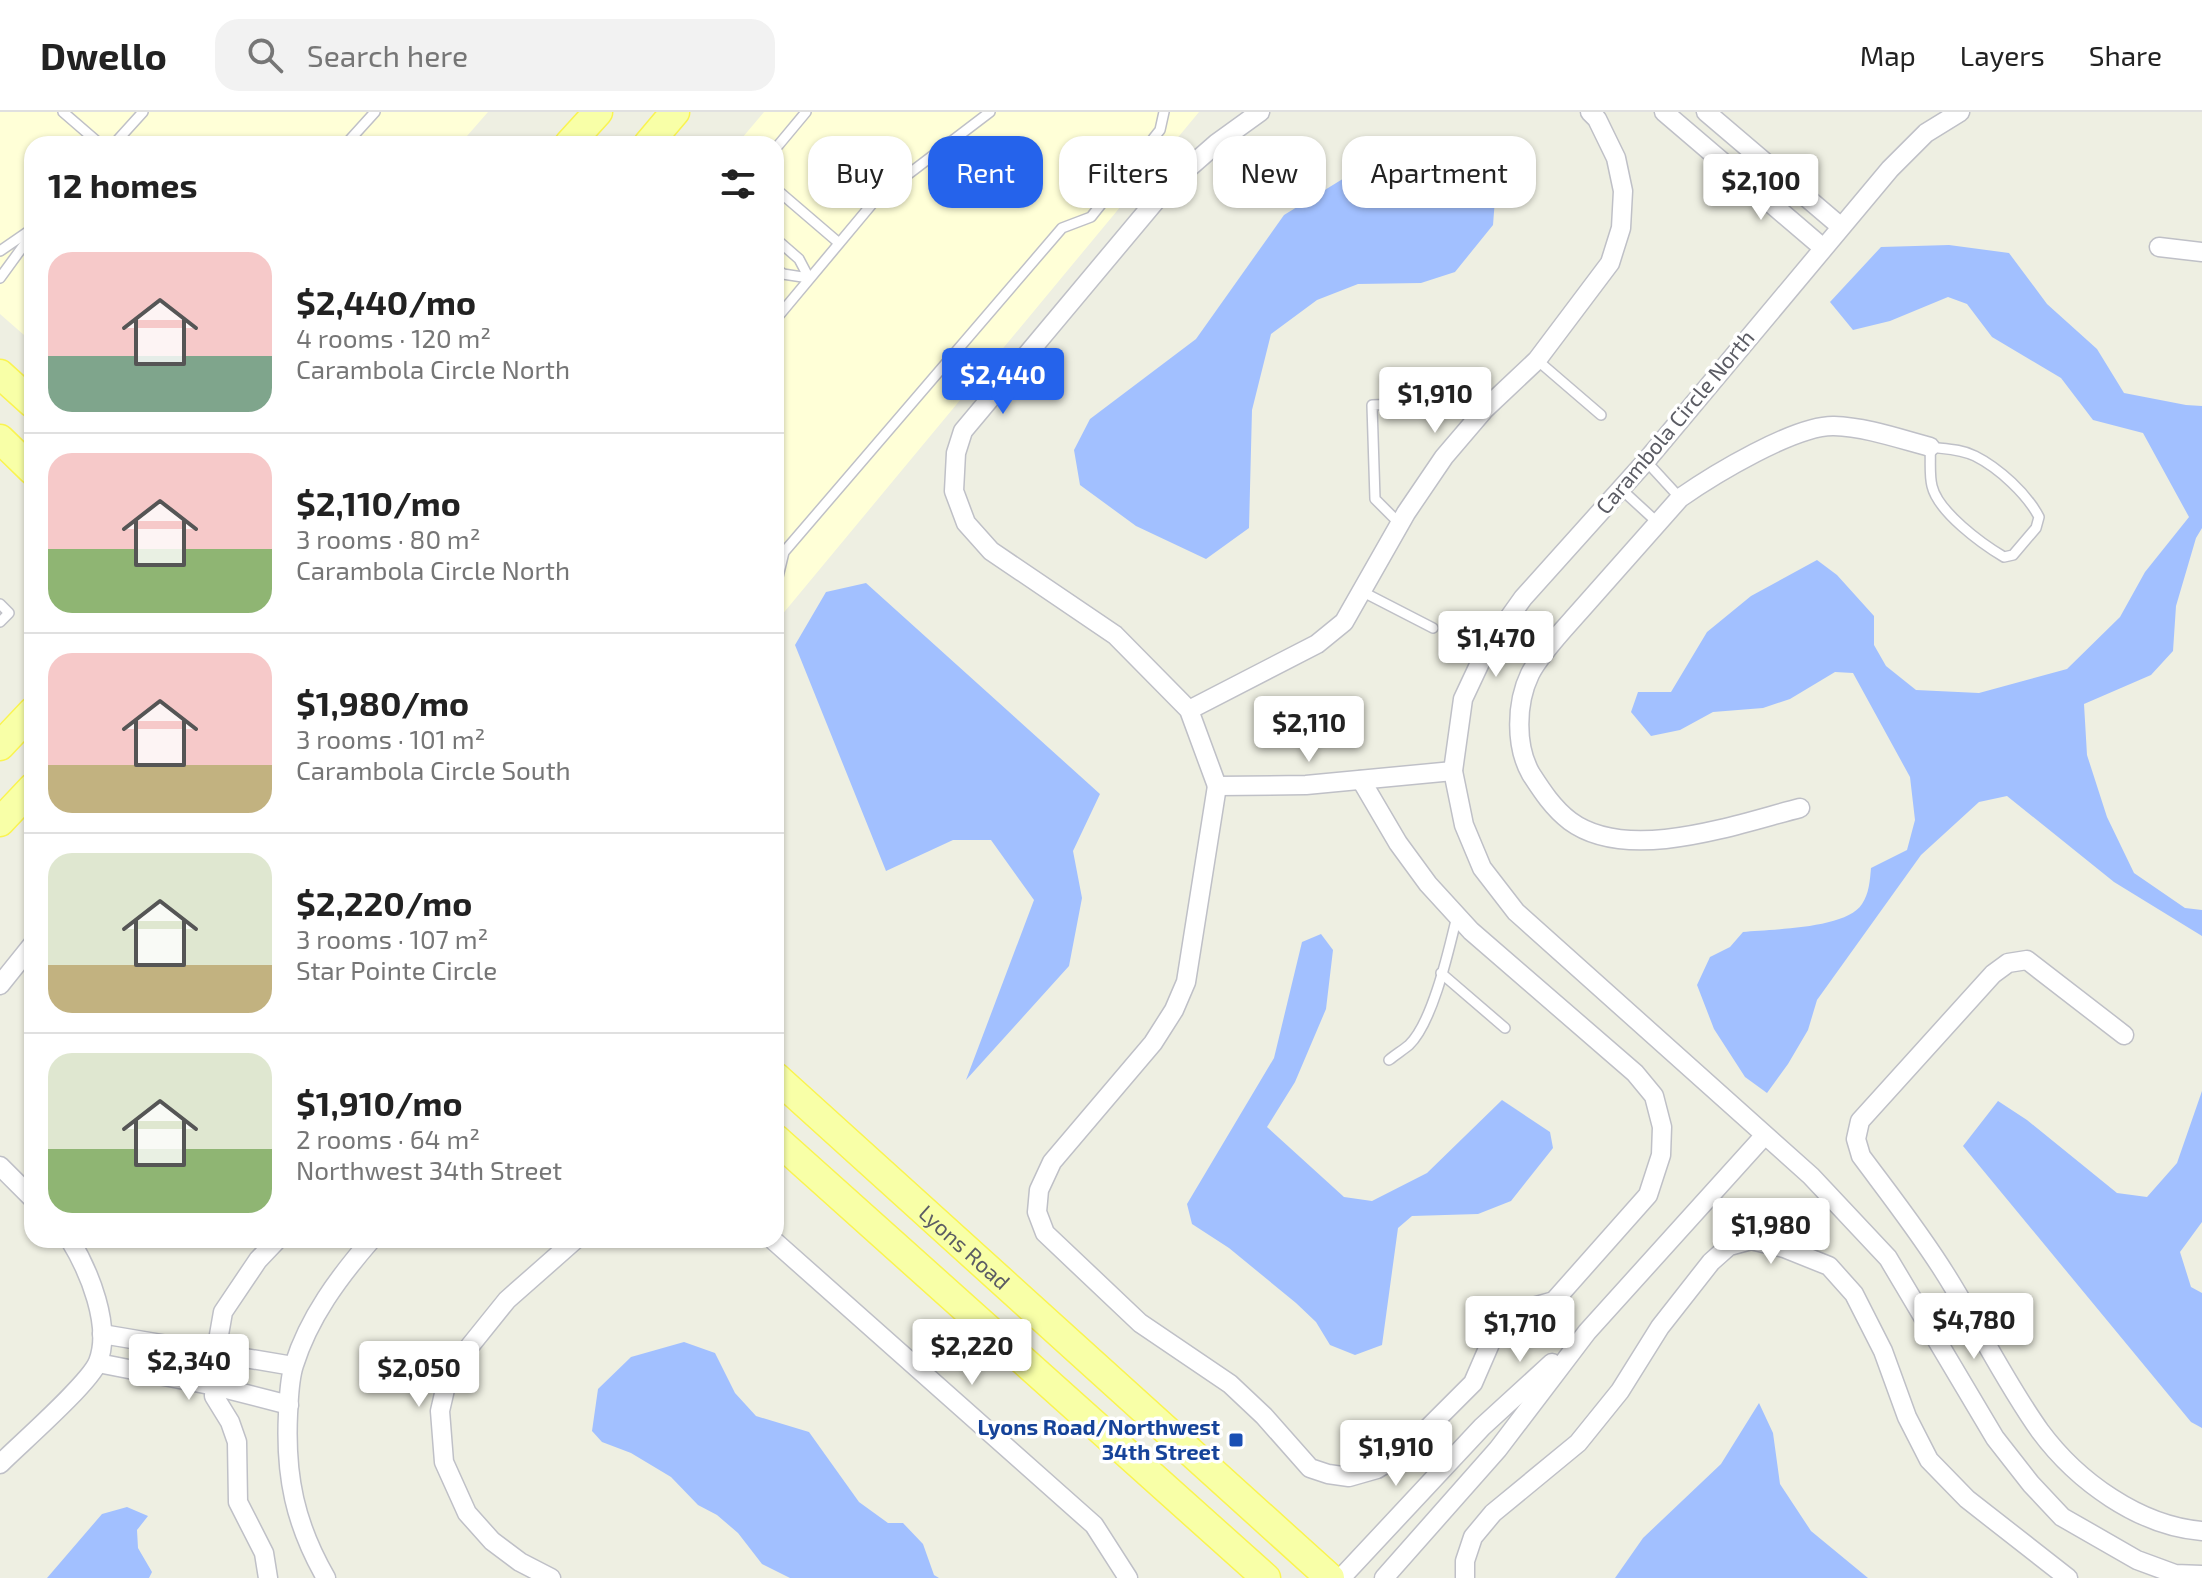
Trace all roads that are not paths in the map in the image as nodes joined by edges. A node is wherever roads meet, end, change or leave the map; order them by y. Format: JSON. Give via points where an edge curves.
{"nodes":[{"id":1,"x":63,"y":112,"type":"edge"},
{"id":2,"x":143,"y":112,"type":"edge"},
{"id":3,"x":375,"y":112,"type":"edge"},
{"id":4,"x":598,"y":112,"type":"edge"},
{"id":5,"x":675,"y":112,"type":"edge"},
{"id":6,"x":806,"y":112,"type":"edge"},
{"id":7,"x":990,"y":112,"type":"edge"},
{"id":8,"x":1164,"y":112,"type":"edge"},
{"id":9,"x":1260,"y":112,"type":"edge"},
{"id":10,"x":1590,"y":112,"type":"edge"},
{"id":11,"x":1664,"y":112,"type":"edge"},
{"id":12,"x":1706,"y":112,"type":"edge"},
{"id":13,"x":1960,"y":112,"type":"edge"},
{"id":14,"x":91,"y":136,"type":"edge"},
{"id":15,"x":121,"y":136,"type":"edge"},
{"id":16,"x":353,"y":136,"type":"edge"},
{"id":17,"x":576,"y":136,"type":"edge"},
{"id":18,"x":655,"y":136,"type":"edge"},
{"id":19,"x":784,"y":138,"type":"edge"},
{"id":20,"x":784,"y":196,"type":"edge"},
{"id":21,"x":1840,"y":226,"type":"junction"},
{"id":22,"x":24,"y":237,"type":"edge"},
{"id":23,"x":839,"y":243,"type":"junction"},
{"id":24,"x":24,"y":244,"type":"edge"},
{"id":25,"x":784,"y":246,"type":"edge"},
{"id":26,"x":1822,"y":247,"type":"junction"},
{"id":27,"x":2159,"y":247,"type":"dead end"},
{"id":28,"x":0,"y":251,"type":"edge"},
{"id":29,"x":2202,"y":252,"type":"edge"},
{"id":30,"x":784,"y":274,"type":"edge"},
{"id":31,"x":0,"y":278,"type":"edge"},
{"id":32,"x":809,"y":278,"type":"junction"},
{"id":33,"x":784,"y":309,"type":"edge"},
{"id":34,"x":1537,"y":360,"type":"junction"},
{"id":35,"x":0,"y":374,"type":"edge"},
{"id":36,"x":24,"y":396,"type":"edge"},
{"id":37,"x":1601,"y":415,"type":"dead end"},
{"id":38,"x":1478,"y":418,"type":"junction"},
{"id":39,"x":0,"y":439,"type":"edge"},
{"id":40,"x":1930,"y":447,"type":"junction"},
{"id":41,"x":1646,"y":461,"type":"junction"},
{"id":42,"x":24,"y":462,"type":"edge"},
{"id":43,"x":1621,"y":489,"type":"junction"},
{"id":44,"x":1680,"y":498,"type":"junction"},
{"id":45,"x":1658,"y":523,"type":"junction"},
{"id":46,"x":1400,"y":524,"type":"junction"},
{"id":47,"x":784,"y":552,"type":"edge"},
{"id":48,"x":1363,"y":592,"type":"junction"},
{"id":49,"x":0,"y":604,"type":"edge"},
{"id":50,"x":0,"y":622,"type":"edge"},
{"id":51,"x":1433,"y":628,"type":"dead end"},
{"id":52,"x":1189,"y":710,"type":"junction"},
{"id":53,"x":24,"y":720,"type":"edge"},
{"id":54,"x":0,"y":746,"type":"edge"},
{"id":55,"x":1453,"y":771,"type":"junction"},
{"id":56,"x":1361,"y":780,"type":"junction"},
{"id":57,"x":1217,"y":786,"type":"junction"},
{"id":58,"x":24,"y":796,"type":"edge"},
{"id":59,"x":1800,"y":808,"type":"dead end"},
{"id":60,"x":0,"y":822,"type":"edge"},
{"id":61,"x":1457,"y":916,"type":"junction"},
{"id":62,"x":24,"y":955,"type":"edge"},
{"id":63,"x":1441,"y":973,"type":"junction"},
{"id":64,"x":0,"y":985,"type":"edge"},
{"id":65,"x":1505,"y":1028,"type":"dead end"},
{"id":66,"x":2124,"y":1035,"type":"dead end"},
{"id":67,"x":1389,"y":1060,"type":"dead end"},
{"id":68,"x":784,"y":1084,"type":"edge"},
{"id":69,"x":1764,"y":1136,"type":"junction"},
{"id":70,"x":784,"y":1146,"type":"edge"},
{"id":71,"x":0,"y":1166,"type":"edge"},
{"id":72,"x":24,"y":1190,"type":"edge"},
{"id":73,"x":75,"y":1248,"type":"edge"},
{"id":74,"x":269,"y":1248,"type":"edge"},
{"id":75,"x":364,"y":1248,"type":"edge"},
{"id":76,"x":566,"y":1248,"type":"edge"},
{"id":77,"x":782,"y":1248,"type":"edge"},
{"id":78,"x":1587,"y":1332,"type":"junction"},
{"id":79,"x":102,"y":1334,"type":"junction"},
{"id":80,"x":216,"y":1352,"type":"junction"},
{"id":81,"x":98,"y":1363,"type":"junction"},
{"id":82,"x":293,"y":1366,"type":"junction"},
{"id":83,"x":215,"y":1386,"type":"junction"},
{"id":84,"x":289,"y":1405,"type":"junction"},
{"id":85,"x":0,"y":1464,"type":"edge"},
{"id":86,"x":2202,"y":1531,"type":"edge"},
{"id":87,"x":2202,"y":1575,"type":"edge"},
{"id":88,"x":2175,"y":1576,"type":"edge"},
{"id":89,"x":2064,"y":1577,"type":"edge"},
{"id":90,"x":268,"y":1578,"type":"edge"},
{"id":91,"x":326,"y":1578,"type":"edge"},
{"id":92,"x":551,"y":1578,"type":"edge"},
{"id":93,"x":1128,"y":1578,"type":"edge"},
{"id":94,"x":1266,"y":1578,"type":"edge"},
{"id":95,"x":1330,"y":1578,"type":"edge"},
{"id":96,"x":1341,"y":1578,"type":"edge"},
{"id":97,"x":1384,"y":1578,"type":"edge"},
{"id":98,"x":1465,"y":1578,"type":"edge"}],
"edges":[{"from":1,"to":14,"type":"lane"},
{"from":2,"to":15,"type":"lane"},
{"from":3,"to":16,"type":"lane"},
{"from":4,"to":17,"type":"main road"},
{"from":5,"to":18,"type":"main road"},
{"from":6,"to":19,"type":"lane"},
{"from":7,"to":23,"type":"lane","via":[[877,198]]},
{"from":8,"to":47,"type":"lane","via":[[1160,130],[1091,217],[1062,228]]},
{"from":9,"to":52,"type":"street","via":[[1168,186],[963,431],[956,453],[954,491],[966,523],[991,551],[1115,635]]},
{"from":10,"to":34,"type":"street","via":[[1616,158],[1623,191],[1621,228],[1610,263]]},
{"from":11,"to":26,"type":"street"},
{"from":12,"to":21,"type":"street"},
{"from":13,"to":21,"type":"street","name":"Carambola Circle North","via":[[1926,133]]},
{"from":20,"to":23,"type":"lane"},
{"from":21,"to":26,"type":"street","name":"Carambola Circle North"},
{"from":22,"to":28,"type":"lane"},
{"from":23,"to":32,"type":"lane"},
{"from":24,"to":31,"type":"lane"},
{"from":25,"to":32,"type":"lane"},
{"from":26,"to":41,"type":"street","name":"Carambola Circle North"},
{"from":27,"to":29,"type":"street"},
{"from":30,"to":32,"type":"lane"},
{"from":32,"to":33,"type":"lane"},
{"from":34,"to":37,"type":"lane"},
{"from":34,"to":38,"type":"street"},
{"from":35,"to":36,"type":"main road"},
{"from":38,"to":46,"type":"street","via":[[1444,457]]},
{"from":38,"to":46,"type":"lane","via":[[1458,402],[1372,405],[1375,499]]},
{"from":39,"to":42,"type":"main road"},
{"from":40,"to":40,"type":"lane","via":[[1975,456],[2031,502],[2039,517],[2036,528],[2013,555],[2004,557],[1991,549],[1941,506],[1932,486]]},
{"from":40,"to":44,"type":"street","via":[[1834,426],[1811,429]]},
{"from":41,"to":43,"type":"street","name":"Carambola Circle North"},
{"from":41,"to":44,"type":"lane"},
{"from":43,"to":45,"type":"lane"},
{"from":43,"to":55,"type":"street","name":"Carambola Circle North","via":[[1523,598],[1486,650],[1463,699]]},
{"from":44,"to":45,"type":"street"},
{"from":45,"to":59,"type":"street","via":[[1530,673],[1521,706],[1520,741],[1529,770],[1571,822],[1626,839],[1694,835]]},
{"from":46,"to":48,"type":"street"},
{"from":48,"to":51,"type":"lane"},
{"from":48,"to":52,"type":"street","via":[[1344,622],[1317,644]]},
{"from":49,"to":50,"type":"lane","via":[[9,613]]},
{"from":52,"to":57,"type":"street"},
{"from":53,"to":54,"type":"main road"},
{"from":55,"to":56,"type":"street"},
{"from":55,"to":69,"type":"street","name":"Carambola Circle North","via":[[1464,825],[1482,868],[1516,912]]},
{"from":56,"to":57,"type":"street"},
{"from":56,"to":61,"type":"street","via":[[1398,843]]},
{"from":57,"to":61,"type":"street","via":[[1186,982],[1153,1043],[1052,1162],[1039,1190],[1037,1212],[1045,1233],[1140,1323],[1230,1384],[1310,1468],[1328,1474],[1349,1477],[1377,1469],[1404,1452],[1473,1383],[1508,1314],[1554,1301],[1648,1195],[1661,1155],[1662,1127],[1654,1096],[1635,1073]]},
{"from":58,"to":60,"type":"main road"},
{"from":61,"to":63,"type":"lane"},
{"from":62,"to":64,"type":"street"},
{"from":63,"to":65,"type":"lane"},
{"from":63,"to":67,"type":"lane","via":[[1424,1023],[1411,1044]]},
{"from":66,"to":86,"type":"street","via":[[2027,960],[2008,963],[1860,1121],[1856,1139],[1861,1156],[1944,1272],[2041,1432],[2110,1497],[2151,1519]]},
{"from":68,"to":95,"type":"main road","name":"Lyons Road"},
{"from":69,"to":78,"type":"street"},
{"from":69,"to":88,"type":"street","name":"Carambola Circle North","via":[[1811,1176],[1888,1258],[1995,1438],[2031,1484],[2062,1517]]},
{"from":70,"to":94,"type":"main road","name":"Lyons Road"},
{"from":71,"to":72,"type":"street"},
{"from":73,"to":79,"type":"street","via":[[95,1293]]},
{"from":74,"to":80,"type":"street","via":[[223,1312]]},
{"from":75,"to":82,"type":"street","via":[[334,1284]]},
{"from":76,"to":92,"type":"street","via":[[507,1300],[449,1372],[440,1411],[444,1462],[467,1513],[492,1541]]},
{"from":77,"to":93,"type":"street","via":[[1094,1525]]},
{"from":78,"to":96,"type":"street","via":[[1482,1427]]},
{"from":78,"to":97,"type":"street","via":[[1498,1449]]},
{"from":79,"to":80,"type":"street"},
{"from":79,"to":81,"type":"street"},
{"from":80,"to":82,"type":"street"},
{"from":80,"to":83,"type":"street"},
{"from":81,"to":83,"type":"street"},
{"from":81,"to":85,"type":"street"},
{"from":82,"to":84,"type":"street"},
{"from":83,"to":84,"type":"street"},
{"from":83,"to":90,"type":"street","via":[[214,1396],[237,1442],[238,1502],[264,1553]]},
{"from":84,"to":91,"type":"street","via":[[286,1446],[292,1499],[310,1551]]},
{"from":87,"to":88,"type":"street","name":"Carambola Circle North"},
{"from":89,"to":98,"type":"street","via":[[1967,1499],[1929,1460],[1854,1294],[1829,1266],[1751,1240],[1729,1246],[1703,1271],[1578,1443],[1493,1513],[1473,1537]]}]}
